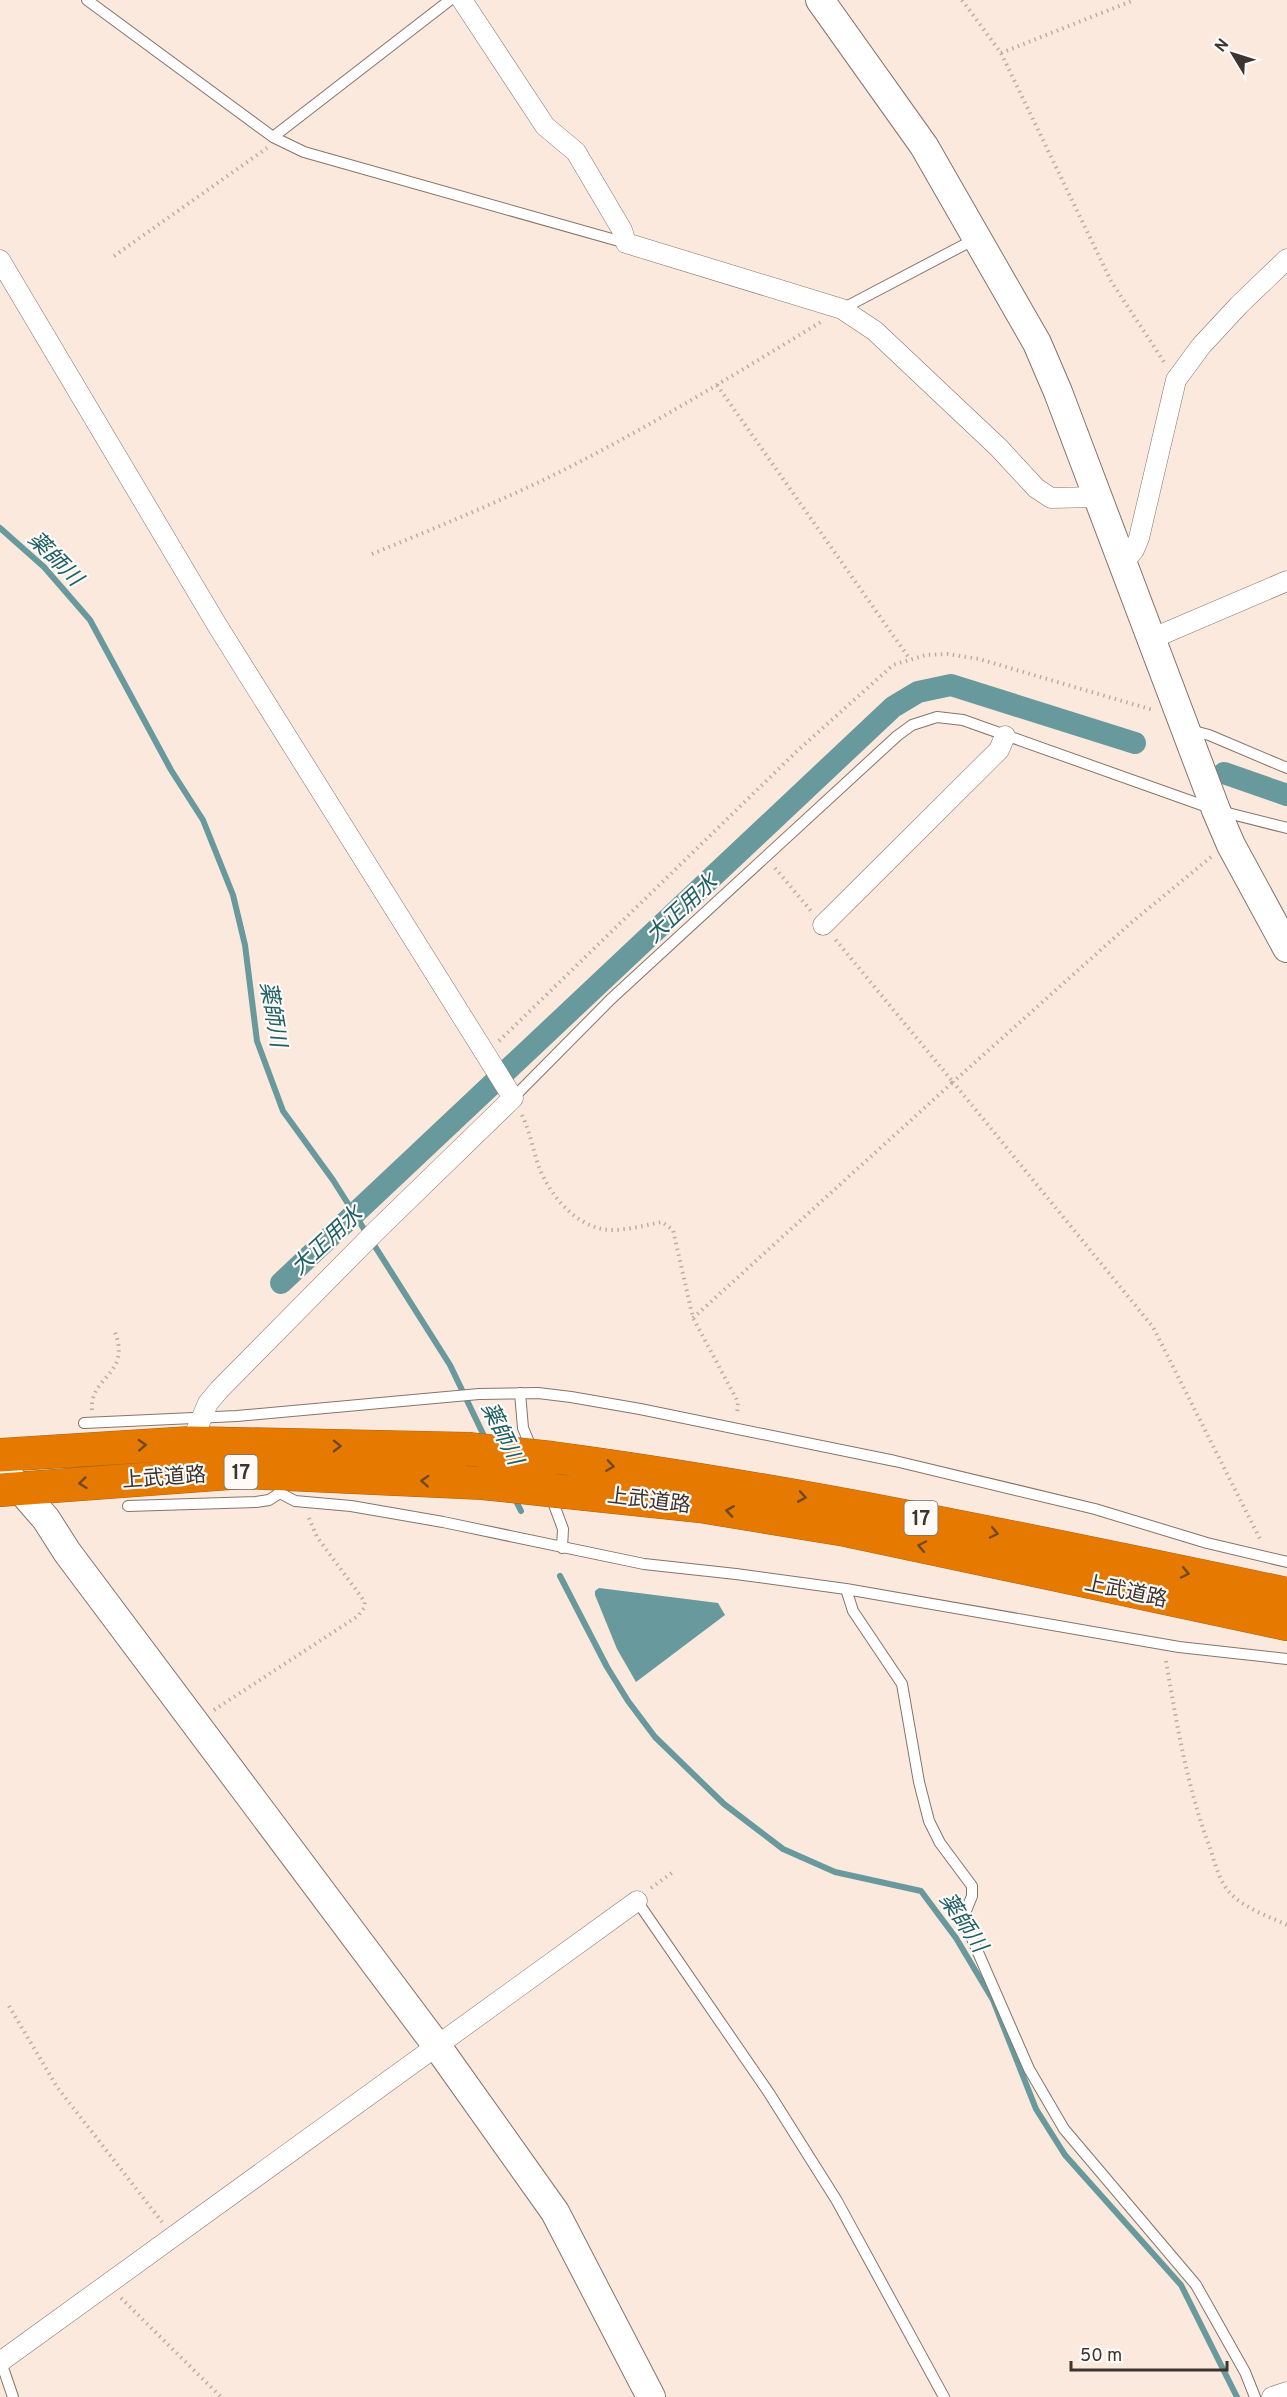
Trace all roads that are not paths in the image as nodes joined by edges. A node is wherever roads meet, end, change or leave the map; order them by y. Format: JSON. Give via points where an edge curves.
{"nodes":[{"id":1,"x":87,"y":0,"type":"edge"},
{"id":2,"x":450,"y":0,"type":"edge"},
{"id":3,"x":462,"y":0,"type":"edge"},
{"id":4,"x":820,"y":0,"type":"edge"},
{"id":5,"x":273,"y":137,"type":"junction"},
{"id":6,"x":977,"y":238,"type":"junction"},
{"id":7,"x":626,"y":243,"type":"junction"},
{"id":8,"x":1287,"y":259,"type":"edge"},
{"id":9,"x":0,"y":260,"type":"edge"},
{"id":10,"x":842,"y":309,"type":"junction"},
{"id":11,"x":1097,"y":497,"type":"junction"},
{"id":12,"x":1123,"y":563,"type":"junction"},
{"id":13,"x":1287,"y":581,"type":"edge"},
{"id":14,"x":1151,"y":639,"type":"junction"},
{"id":15,"x":1183,"y":729,"type":"junction"},
{"id":16,"x":1005,"y":736,"type":"junction"},
{"id":17,"x":1287,"y":768,"type":"edge"},
{"id":18,"x":1216,"y":810,"type":"junction"},
{"id":19,"x":1287,"y":828,"type":"edge"},
{"id":20,"x":823,"y":925,"type":"road end"},
{"id":21,"x":1287,"y":948,"type":"edge"},
{"id":22,"x":510,"y":1094,"type":"junction"},
{"id":23,"x":520,"y":1393,"type":"junction"},
{"id":24,"x":84,"y":1423,"type":"dead end"},
{"id":25,"x":196,"y":1430,"type":"junction"},
{"id":26,"x":0,"y":1455,"type":"edge"},
{"id":27,"x":551,"y":1475,"type":"junction"},
{"id":28,"x":7,"y":1481,"type":"edge"},
{"id":29,"x":278,"y":1484,"type":"junction"},
{"id":30,"x":128,"y":1506,"type":"dead end"},
{"id":31,"x":562,"y":1548,"type":"junction"},
{"id":32,"x":1287,"y":1562,"type":"edge"},
{"id":33,"x":846,"y":1589,"type":"junction"},
{"id":34,"x":1287,"y":1594,"type":"edge"},
{"id":35,"x":1287,"y":1624,"type":"edge"},
{"id":36,"x":1287,"y":1659,"type":"edge"},
{"id":37,"x":637,"y":1901,"type":"joint"},
{"id":38,"x":437,"y":2046,"type":"junction"},
{"id":39,"x":0,"y":2361,"type":"edge"},
{"id":40,"x":1287,"y":2392,"type":"edge"},
{"id":41,"x":14,"y":2397,"type":"edge"},
{"id":42,"x":651,"y":2397,"type":"edge"},
{"id":43,"x":944,"y":2397,"type":"edge"},
{"id":44,"x":1255,"y":2397,"type":"edge"},
{"id":45,"x":1272,"y":2397,"type":"edge"}],
"edges":[{"from":1,"to":5,"type":"lane"},
{"from":2,"to":5,"type":"lane"},
{"from":3,"to":7,"type":"street","via":[[545,126],[576,152]]},
{"from":4,"to":6,"type":"street","via":[[924,146]]},
{"from":5,"to":7,"type":"lane","via":[[304,152]]},
{"from":6,"to":10,"type":"lane"},
{"from":6,"to":11,"type":"street","via":[[1048,366]]},
{"from":7,"to":10,"type":"street"},
{"from":8,"to":12,"type":"street","via":[[1201,346],[1176,380],[1138,538]]},
{"from":9,"to":22,"type":"street","via":[[217,625]]},
{"from":10,"to":11,"type":"street","via":[[875,331],[1036,488],[1051,498]]},
{"from":11,"to":12,"type":"street"},
{"from":12,"to":14,"type":"street"},
{"from":13,"to":14,"type":"street"},
{"from":14,"to":15,"type":"street"},
{"from":15,"to":17,"type":"lane","via":[[1209,735]]},
{"from":15,"to":18,"type":"street"},
{"from":16,"to":18,"type":"lane"},
{"from":16,"to":20,"type":"street","via":[[999,750]]},
{"from":16,"to":22,"type":"lane","via":[[948,717],[912,725],[842,784]]},
{"from":18,"to":19,"type":"lane"},
{"from":18,"to":21,"type":"street"},
{"from":22,"to":25,"type":"street","via":[[219,1390]]},
{"from":23,"to":25,"type":"lane","via":[[437,1396],[237,1416]]},
{"from":23,"to":27,"type":"lane","via":[[523,1428]]},
{"from":23,"to":32,"type":"lane","via":[[582,1399],[734,1427],[1019,1490]]},
{"from":24,"to":25,"type":"lane"},
{"from":26,"to":25,"type":"highway","name":"上武道路","number":"17","one_way":true},
{"from":25,"to":27,"type":"highway","name":"上武道路","number":"17","one_way":true,"bridge":true,"via":[[468,1449]]},
{"from":27,"to":29,"type":"highway","name":"上武道路","number":"17","one_way":true,"bridge":true,"via":[[483,1483]]},
{"from":27,"to":31,"type":"lane","via":[[563,1529]]},
{"from":27,"to":34,"type":"highway","name":"上武道路","number":"17","one_way":true,"via":[[679,1475],[896,1514]]},
{"from":35,"to":27,"type":"highway","name":"上武道路","number":"17","one_way":true,"via":[[846,1530],[700,1506]]},
{"from":29,"to":28,"type":"highway","name":"上武道路","number":"17","one_way":true,"via":[[243,1472]]},
{"from":28,"to":38,"type":"street","via":[[195,1723]]},
{"from":29,"to":30,"type":"lane","via":[[269,1500],[256,1502]]},
{"from":29,"to":31,"type":"lane","via":[[295,1501],[432,1520]]},
{"from":31,"to":33,"type":"lane","via":[[644,1564]]},
{"from":33,"to":36,"type":"lane","via":[[1164,1645]]},
{"from":33,"to":44,"type":"lane","via":[[853,1611],[902,1684],[929,1821],[972,1886],[963,1918],[1029,2068],[1064,2129],[1196,2285]]},
{"from":37,"to":38,"type":"street"},
{"from":37,"to":43,"type":"lane","via":[[769,2093],[837,2201]]},
{"from":38,"to":39,"type":"street"},
{"from":38,"to":42,"type":"street","via":[[555,2212]]},
{"from":39,"to":41,"type":"lane"},
{"from":40,"to":45,"type":"street"}]}
